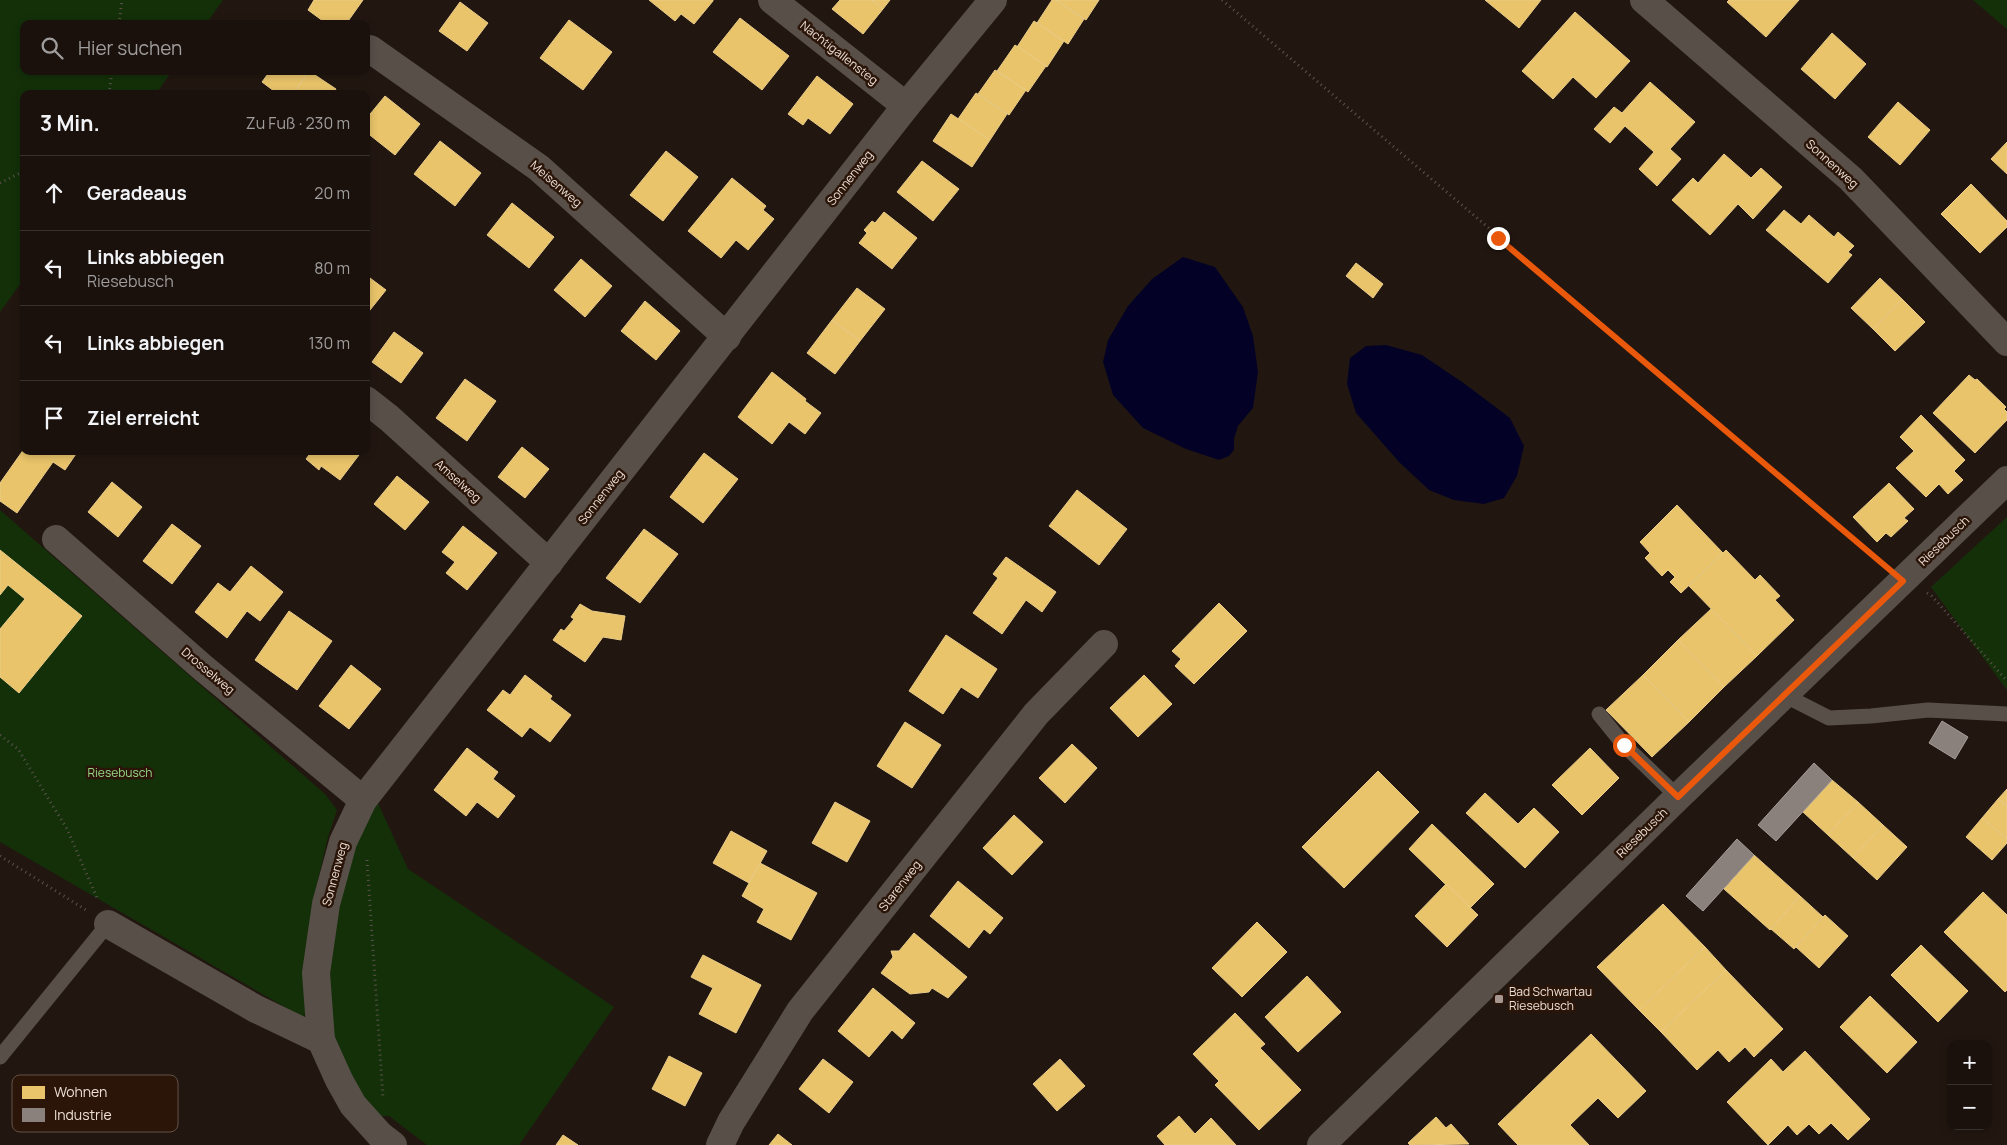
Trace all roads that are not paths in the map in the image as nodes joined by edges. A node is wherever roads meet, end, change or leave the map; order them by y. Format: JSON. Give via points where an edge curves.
{"nodes":[{"id":1,"x":772,"y":0,"type":"edge"},
{"id":2,"x":993,"y":0,"type":"edge"},
{"id":3,"x":1644,"y":0,"type":"edge"},
{"id":4,"x":370,"y":48,"type":"dead end"},
{"id":5,"x":906,"y":106,"type":"junction"},
{"id":6,"x":727,"y":337,"type":"junction"},
{"id":7,"x":2007,"y":342,"type":"edge"},
{"id":8,"x":370,"y":403,"type":"edge"},
{"id":9,"x":2007,"y":480,"type":"edge"},
{"id":10,"x":56,"y":539,"type":"dead end"},
{"id":11,"x":549,"y":564,"type":"junction"},
{"id":12,"x":1104,"y":644,"type":"dead end"},
{"id":13,"x":1784,"y":695,"type":"junction"},
{"id":14,"x":1599,"y":714,"type":"dead end"},
{"id":15,"x":2007,"y":714,"type":"edge"},
{"id":16,"x":1678,"y":797,"type":"junction"},
{"id":17,"x":363,"y":800,"type":"junction"},
{"id":18,"x":108,"y":924,"type":"joint"},
{"id":19,"x":321,"y":1040,"type":"junction"},
{"id":20,"x":0,"y":1057,"type":"edge"},
{"id":21,"x":387,"y":1140,"type":"edge"},
{"id":22,"x":720,"y":1145,"type":"edge"},
{"id":23,"x":1321,"y":1145,"type":"edge"}],
"edges":[{"from":1,"to":5,"type":"street","name":"Nachtigallensteg"},
{"from":2,"to":5,"type":"street","name":"Sonnenweg"},
{"from":3,"to":7,"type":"street","name":"Sonnenweg","via":[[1851,179]]},
{"from":4,"to":6,"type":"street","name":"Meisenweg","via":[[539,168]]},
{"from":5,"to":6,"type":"street","name":"Sonnenweg"},
{"from":6,"to":11,"type":"street","name":"Sonnenweg"},
{"from":8,"to":11,"type":"street","name":"Amselweg"},
{"from":9,"to":13,"type":"street","name":"Riesebusch"},
{"from":10,"to":17,"type":"street","name":"Drosselweg","via":[[202,667]]},
{"from":11,"to":17,"type":"street","name":"Sonnenweg"},
{"from":12,"to":22,"type":"street","name":"Starenweg","via":[[1036,714],[800,1012]]},
{"from":13,"to":15,"type":"lane","via":[[1829,718],[1928,710]]},
{"from":13,"to":16,"type":"street","name":"Riesebusch"},
{"from":14,"to":16,"type":"lane","via":[[1624,745]]},
{"from":16,"to":23,"type":"street","name":"Riesebusch"},
{"from":17,"to":19,"type":"street","name":"Sonnenweg","via":[[343,842],[326,904],[316,973]]},
{"from":18,"to":19,"type":"street","via":[[256,1009]]},
{"from":18,"to":20,"type":"lane"},
{"from":19,"to":21,"type":"street","name":"Sonnenweg","via":[[353,1105]]}]}
